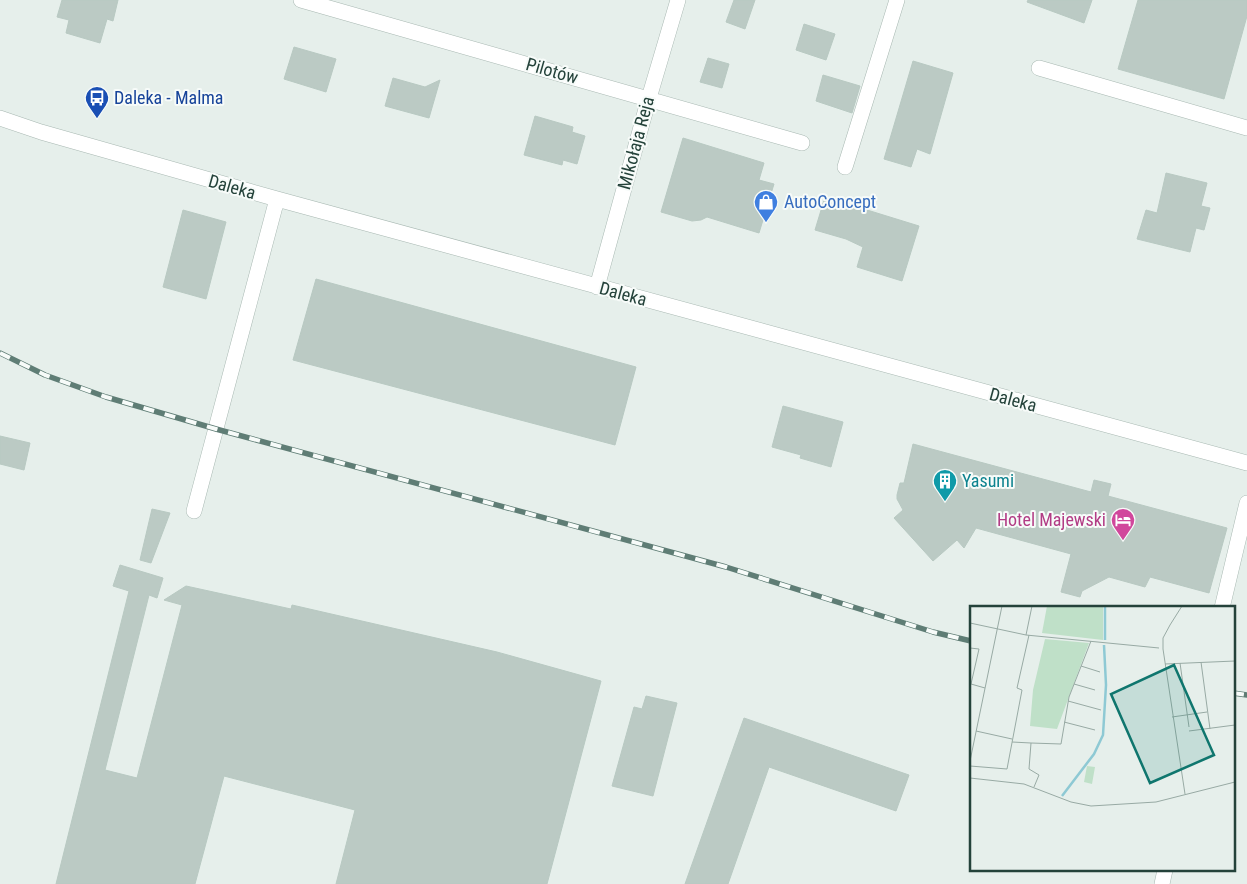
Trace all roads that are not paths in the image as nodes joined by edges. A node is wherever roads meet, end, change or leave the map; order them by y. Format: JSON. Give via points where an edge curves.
{"nodes":[{"id":1,"x":301,"y":0,"type":"edge"},
{"id":2,"x":678,"y":0,"type":"edge"},
{"id":3,"x":897,"y":0,"type":"edge"},
{"id":4,"x":1039,"y":68,"type":"dead end"},
{"id":5,"x":649,"y":98,"type":"junction"},
{"id":6,"x":0,"y":118,"type":"edge"},
{"id":7,"x":1247,"y":128,"type":"edge"},
{"id":8,"x":802,"y":143,"type":"dead end"},
{"id":9,"x":845,"y":167,"type":"dead end"},
{"id":10,"x":277,"y":199,"type":"junction"},
{"id":11,"x":597,"y":288,"type":"junction"},
{"id":12,"x":1247,"y":463,"type":"edge"},
{"id":13,"x":1247,"y":503,"type":"edge"},
{"id":14,"x":194,"y":511,"type":"dead end"},
{"id":15,"x":1222,"y":606,"type":"edge"}],
"edges":[{"from":1,"to":5,"type":"street","name":"Pilotów"},
{"from":2,"to":5,"type":"street","name":"Mikołaja Reja"},
{"from":3,"to":9,"type":"street"},
{"from":4,"to":7,"type":"street"},
{"from":5,"to":8,"type":"street","name":"Pilotów"},
{"from":5,"to":11,"type":"street","name":"Mikołaja Reja"},
{"from":6,"to":10,"type":"street","name":"Daleka"},
{"from":10,"to":11,"type":"street","name":"Daleka"},
{"from":10,"to":14,"type":"street"},
{"from":11,"to":12,"type":"street","name":"Daleka"},
{"from":13,"to":15,"type":"street"}]}
